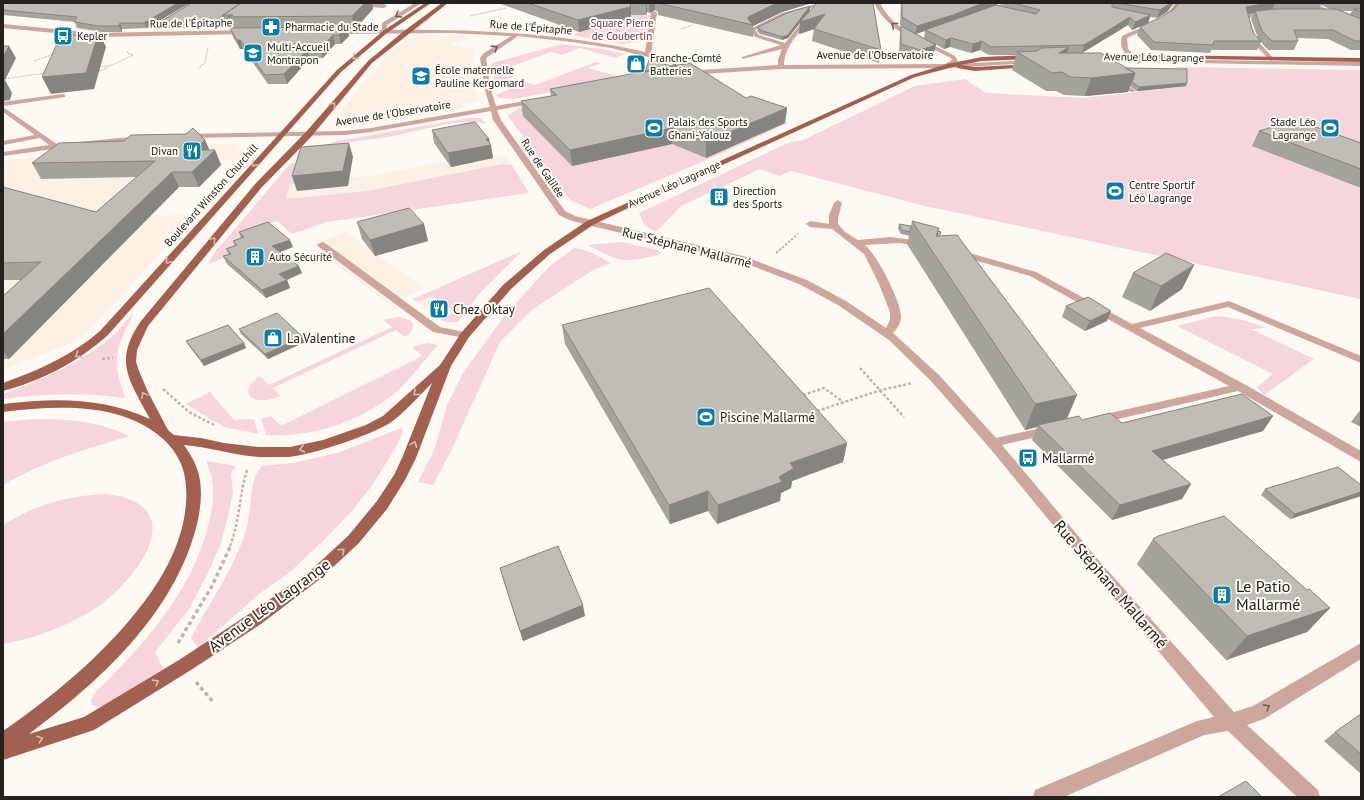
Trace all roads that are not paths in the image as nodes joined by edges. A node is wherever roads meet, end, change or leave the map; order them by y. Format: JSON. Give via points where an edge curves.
{"nodes":[{"id":1,"x":419,"y":3,"type":"edge"},
{"id":2,"x":428,"y":3,"type":"edge"},
{"id":3,"x":445,"y":3,"type":"edge"},
{"id":4,"x":818,"y":3,"type":"edge"},
{"id":5,"x":877,"y":3,"type":"edge"},
{"id":6,"x":1009,"y":3,"type":"edge"},
{"id":7,"x":1178,"y":3,"type":"edge"},
{"id":8,"x":1309,"y":3,"type":"edge"},
{"id":9,"x":354,"y":6,"type":"edge"},
{"id":10,"x":384,"y":6,"type":"dead end"},
{"id":11,"x":994,"y":9,"type":"junction"},
{"id":12,"x":1008,"y":12,"type":"edge"},
{"id":13,"x":654,"y":13,"type":"dead end"},
{"id":14,"x":983,"y":13,"type":"edge"},
{"id":15,"x":1272,"y":13,"type":"edge"},
{"id":16,"x":1315,"y":14,"type":"edge"},
{"id":17,"x":1334,"y":14,"type":"junction"},
{"id":18,"x":1354,"y":14,"type":"dead end"},
{"id":19,"x":422,"y":20,"type":"junction"},
{"id":20,"x":1149,"y":20,"type":"edge"},
{"id":21,"x":1156,"y":21,"type":"junction"},
{"id":22,"x":226,"y":24,"type":"edge"},
{"id":23,"x":3,"y":26,"type":"edge"},
{"id":24,"x":1361,"y":26,"type":"edge"},
{"id":25,"x":152,"y":28,"type":"edge"},
{"id":26,"x":452,"y":31,"type":"junction"},
{"id":27,"x":255,"y":32,"type":"edge"},
{"id":28,"x":322,"y":32,"type":"edge"},
{"id":29,"x":385,"y":32,"type":"junction"},
{"id":30,"x":406,"y":32,"type":"junction"},
{"id":31,"x":214,"y":33,"type":"junction"},
{"id":32,"x":142,"y":34,"type":"junction"},
{"id":33,"x":516,"y":35,"type":"junction"},
{"id":34,"x":922,"y":35,"type":"edge"},
{"id":35,"x":915,"y":38,"type":"junction"},
{"id":36,"x":787,"y":46,"type":"junction"},
{"id":37,"x":648,"y":55,"type":"junction"},
{"id":38,"x":744,"y":58,"type":"dead end"},
{"id":39,"x":1081,"y":58,"type":"edge"},
{"id":40,"x":1271,"y":59,"type":"junction"},
{"id":41,"x":1136,"y":60,"type":"junction"},
{"id":42,"x":1361,"y":60,"type":"edge"},
{"id":43,"x":1039,"y":61,"type":"junction"},
{"id":44,"x":1361,"y":64,"type":"edge"},
{"id":45,"x":1092,"y":65,"type":"edge"},
{"id":46,"x":947,"y":66,"type":"junction"},
{"id":47,"x":781,"y":67,"type":"junction"},
{"id":48,"x":1361,"y":68,"type":"edge"},
{"id":49,"x":712,"y":71,"type":"junction"},
{"id":50,"x":699,"y":72,"type":"junction"},
{"id":51,"x":684,"y":74,"type":"edge"},
{"id":52,"x":1107,"y":74,"type":"edge"},
{"id":53,"x":1133,"y":91,"type":"edge"},
{"id":54,"x":63,"y":96,"type":"edge"},
{"id":55,"x":540,"y":100,"type":"edge"},
{"id":56,"x":3,"y":104,"type":"edge"},
{"id":57,"x":493,"y":108,"type":"junction"},
{"id":58,"x":3,"y":109,"type":"edge"},
{"id":59,"x":280,"y":135,"type":"junction"},
{"id":60,"x":308,"y":135,"type":"junction"},
{"id":61,"x":41,"y":136,"type":"junction"},
{"id":62,"x":178,"y":136,"type":"edge"},
{"id":63,"x":147,"y":138,"type":"edge"},
{"id":64,"x":3,"y":143,"type":"edge"},
{"id":65,"x":56,"y":146,"type":"junction"},
{"id":66,"x":3,"y":154,"type":"edge"},
{"id":67,"x":838,"y":204,"type":"dead end"},
{"id":68,"x":590,"y":223,"type":"junction"},
{"id":69,"x":810,"y":224,"type":"road end"},
{"id":70,"x":835,"y":227,"type":"junction"},
{"id":71,"x":858,"y":243,"type":"junction"},
{"id":72,"x":322,"y":245,"type":"dead end"},
{"id":73,"x":934,"y":247,"type":"edge"},
{"id":74,"x":949,"y":251,"type":"edge"},
{"id":75,"x":1132,"y":327,"type":"junction"},
{"id":76,"x":887,"y":334,"type":"junction"},
{"id":77,"x":465,"y":335,"type":"junction"},
{"id":78,"x":1361,"y":360,"type":"edge"},
{"id":79,"x":445,"y":366,"type":"junction"},
{"id":80,"x":3,"y":387,"type":"edge"},
{"id":81,"x":1240,"y":387,"type":"junction"},
{"id":82,"x":3,"y":408,"type":"edge"},
{"id":83,"x":1086,"y":422,"type":"edge"},
{"id":84,"x":1062,"y":428,"type":"edge"},
{"id":85,"x":167,"y":434,"type":"junction"},
{"id":86,"x":993,"y":443,"type":"junction"},
{"id":87,"x":1361,"y":456,"type":"edge"},
{"id":88,"x":1361,"y":650,"type":"edge"},
{"id":89,"x":1231,"y":722,"type":"junction"},
{"id":90,"x":3,"y":742,"type":"edge"},
{"id":91,"x":3,"y":751,"type":"edge"},
{"id":92,"x":1042,"y":797,"type":"edge"},
{"id":93,"x":1311,"y":797,"type":"edge"}],
"edges":[{"from":1,"to":29,"type":"street","one_way":true,"via":[[384,24]]},
{"from":2,"to":29,"type":"main road","name":"Boulevard Winston Churchill"},
{"from":3,"to":19,"type":"main road"},
{"from":4,"to":36,"type":"street"},
{"from":4,"to":36,"type":"street","via":[[784,14],[751,30],[757,36]]},
{"from":35,"to":5,"type":"street","one_way":true,"via":[[896,27],[879,10]]},
{"from":6,"to":11,"type":"street"},
{"from":7,"to":21,"type":"street","via":[[1176,10]]},
{"from":8,"to":17,"type":"street"},
{"from":9,"to":10,"type":"street"},
{"from":11,"to":12,"type":"street"},
{"from":11,"to":14,"type":"street"},
{"from":13,"to":37,"type":"street"},
{"from":15,"to":40,"type":"street","via":[[1252,14],[1246,17],[1254,41]]},
{"from":16,"to":17,"type":"street"},
{"from":17,"to":18,"type":"street"},
{"from":17,"to":24,"type":"street"},
{"from":19,"to":26,"type":"street","name":"Rue de l'Épitaphe","via":[[434,28]]},
{"from":19,"to":30,"type":"main road"},
{"from":20,"to":21,"type":"street"},
{"from":21,"to":41,"type":"street","via":[[1124,36],[1122,44]]},
{"from":22,"to":31,"type":"street"},
{"from":23,"to":32,"type":"street","name":"Rue de l'Épitaphe","via":[[96,35]]},
{"from":25,"to":32,"type":"street"},
{"from":26,"to":30,"type":"street","name":"Rue de l'Épitaphe"},
{"from":26,"to":33,"type":"street","name":"Rue de l'Épitaphe"},
{"from":27,"to":31,"type":"street","name":"Rue de l'Épitaphe"},
{"from":28,"to":29,"type":"street","name":"Rue de l'Épitaphe"},
{"from":29,"to":30,"type":"street","name":"Rue de l'Épitaphe"},
{"from":29,"to":59,"type":"main road","name":"Boulevard Winston Churchill","one_way":true,"via":[[339,70]]},
{"from":60,"to":30,"type":"main road","one_way":true,"via":[[370,62]]},
{"from":31,"to":32,"type":"street","name":"Rue de l'Épitaphe"},
{"from":33,"to":37,"type":"street","name":"Rue de l'Épitaphe","via":[[620,47]]},
{"from":57,"to":33,"type":"street","name":"Rue de Galilée","one_way":true,"via":[[483,58]]},
{"from":34,"to":35,"type":"street"},
{"from":35,"to":46,"type":"street","via":[[953,57],[955,61]]},
{"from":36,"to":38,"type":"street","via":[[771,48]]},
{"from":36,"to":47,"type":"street","via":[[780,59]]},
{"from":37,"to":50,"type":"street","name":"Rue de l'Épitaphe","via":[[685,65]]},
{"from":39,"to":41,"type":"street","name":"Avenue Léo Lagrange"},
{"from":40,"to":41,"type":"main road","name":"Avenue Léo Lagrange"},
{"from":40,"to":42,"type":"main road","name":"Avenue Léo Lagrange"},
{"from":41,"to":44,"type":"street","name":"Avenue Léo Lagrange"},
{"from":41,"to":45,"type":"main road","name":"Avenue Léo Lagrange"},
{"from":41,"to":48,"type":"main road","name":"Avenue Léo Lagrange"},
{"from":43,"to":46,"type":"street"},
{"from":43,"to":46,"type":"main road","name":"Avenue Léo Lagrange","via":[[975,69]]},
{"from":43,"to":46,"type":"main road","name":"Avenue Léo Lagrange","via":[[982,59]]},
{"from":46,"to":47,"type":"street","name":"Avenue de l'Observatoire"},
{"from":46,"to":49,"type":"street","name":"Avenue de l'Observatoire","via":[[898,70],[746,73]]},
{"from":46,"to":68,"type":"main road","name":"Avenue Léo Lagrange","via":[[913,76]]},
{"from":47,"to":49,"type":"street","name":"Avenue de l'Observatoire"},
{"from":49,"to":50,"type":"street","name":"Avenue de l'Observatoire"},
{"from":50,"to":51,"type":"street","name":"Avenue de l'Observatoire"},
{"from":52,"to":53,"type":"street"},
{"from":54,"to":56,"type":"street"},
{"from":55,"to":57,"type":"street","name":"Avenue de l'Observatoire"},
{"from":57,"to":60,"type":"street","name":"Avenue de l'Observatoire","via":[[371,130]]},
{"from":57,"to":68,"type":"street","name":"Rue de Galilée","via":[[500,126],[559,210],[572,218]]},
{"from":58,"to":61,"type":"street"},
{"from":59,"to":60,"type":"street","name":"Avenue de l'Observatoire"},
{"from":59,"to":62,"type":"street","name":"Avenue de l'Observatoire"},
{"from":59,"to":80,"type":"main road","name":"Boulevard Winston Churchill","one_way":true,"via":[[91,346],[53,368]]},
{"from":85,"to":60,"type":"main road","one_way":true,"via":[[134,377],[130,355],[138,334],[152,312],[259,185]]},
{"from":61,"to":64,"type":"street"},
{"from":61,"to":65,"type":"street"},
{"from":63,"to":65,"type":"street"},
{"from":65,"to":66,"type":"street"},
{"from":67,"to":70,"type":"street","via":[[833,220]]},
{"from":68,"to":76,"type":"street","name":"Rue Stéphane Mallarmé","via":[[740,258],[762,266],[803,282],[842,303]]},
{"from":68,"to":77,"type":"main road","name":"Avenue Léo Lagrange","via":[[548,252],[507,287]]},
{"from":69,"to":70,"type":"street"},
{"from":70,"to":71,"type":"street"},
{"from":71,"to":73,"type":"street","via":[[881,239],[905,239]]},
{"from":71,"to":76,"type":"street","via":[[868,253],[893,305],[895,319]]},
{"from":72,"to":77,"type":"street","via":[[437,330]]},
{"from":74,"to":75,"type":"street","via":[[1033,274]]},
{"from":75,"to":78,"type":"street","via":[[1229,304]]},
{"from":75,"to":81,"type":"street"},
{"from":76,"to":86,"type":"street","name":"Rue Stéphane Mallarmé","via":[[935,378]]},
{"from":77,"to":79,"type":"main road","name":"Avenue Léo Lagrange"},
{"from":79,"to":85,"type":"main road","name":"Avenue Léo Lagrange","one_way":true,"via":[[387,419],[325,444],[290,452],[258,452],[224,448]]},
{"from":91,"to":79,"type":"main road","name":"Avenue Léo Lagrange","one_way":true,"via":[[88,724],[242,627],[315,575],[353,540],[382,505],[396,483],[409,458]]},
{"from":81,"to":83,"type":"street"},
{"from":81,"to":87,"type":"street"},
{"from":82,"to":85,"type":"main road","via":[[55,404],[105,407],[145,420]]},
{"from":84,"to":86,"type":"street"},
{"from":85,"to":90,"type":"main road","via":[[184,453],[192,471],[195,490],[194,513],[176,565],[135,626],[105,659],[69,692]]},
{"from":86,"to":89,"type":"street","name":"Rue Stéphane Mallarmé","via":[[1095,566]]},
{"from":89,"to":88,"type":"street","one_way":true,"via":[[1258,713]]},
{"from":89,"to":92,"type":"street","via":[[1203,727]]},
{"from":89,"to":93,"type":"street","name":"Rue Stéphane Mallarmé"}]}
